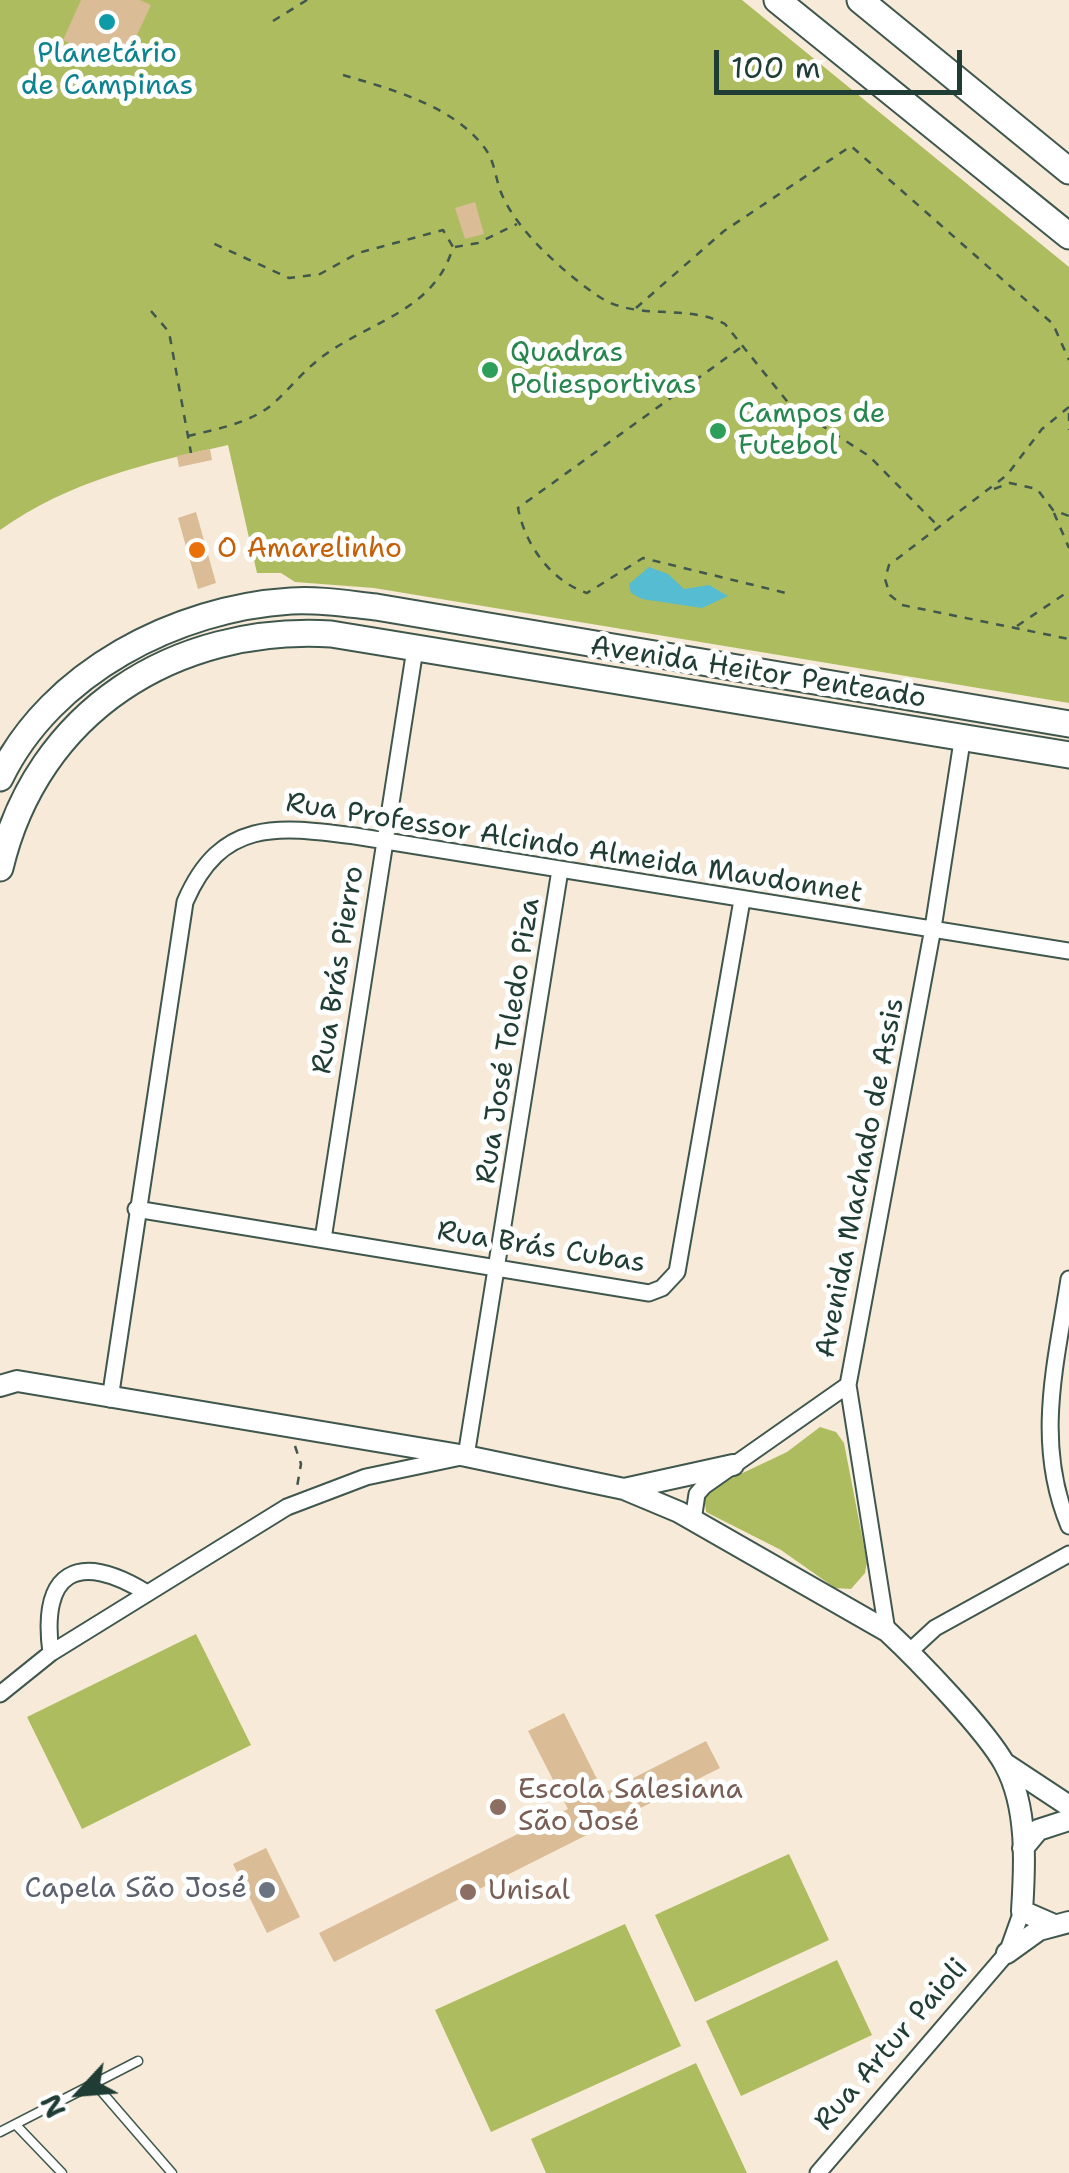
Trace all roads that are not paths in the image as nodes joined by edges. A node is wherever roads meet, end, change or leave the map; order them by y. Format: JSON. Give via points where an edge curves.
{"nodes":[{"id":1,"x":778,"y":0,"type":"edge"},
{"id":2,"x":860,"y":0,"type":"edge"},
{"id":3,"x":1069,"y":171,"type":"edge"},
{"id":4,"x":1069,"y":236,"type":"edge"},
{"id":5,"x":427,"y":650,"type":"junction"},
{"id":6,"x":1069,"y":724,"type":"edge"},
{"id":7,"x":963,"y":735,"type":"junction"},
{"id":8,"x":1069,"y":755,"type":"edge"},
{"id":9,"x":0,"y":778,"type":"edge"},
{"id":10,"x":384,"y":841,"type":"junction"},
{"id":11,"x":0,"y":868,"type":"edge"},
{"id":12,"x":560,"y":870,"type":"junction"},
{"id":13,"x":742,"y":900,"type":"junction"},
{"id":14,"x":934,"y":928,"type":"junction"},
{"id":15,"x":1069,"y":951,"type":"edge"},
{"id":16,"x":136,"y":1209,"type":"junction"},
{"id":17,"x":323,"y":1239,"type":"junction"},
{"id":18,"x":499,"y":1267,"type":"junction"},
{"id":19,"x":1069,"y":1278,"type":"edge"},
{"id":20,"x":6,"y":1380,"type":"edge"},
{"id":21,"x":848,"y":1385,"type":"junction"},
{"id":22,"x":110,"y":1399,"type":"junction"},
{"id":23,"x":466,"y":1456,"type":"junction"},
{"id":24,"x":733,"y":1465,"type":"junction"},
{"id":25,"x":624,"y":1489,"type":"junction"},
{"id":26,"x":693,"y":1520,"type":"junction"},
{"id":27,"x":1069,"y":1526,"type":"edge"},
{"id":28,"x":1069,"y":1554,"type":"edge"},
{"id":29,"x":147,"y":1593,"type":"junction"},
{"id":30,"x":886,"y":1631,"type":"junction"},
{"id":31,"x":909,"y":1652,"type":"junction"},
{"id":32,"x":51,"y":1654,"type":"junction"},
{"id":33,"x":0,"y":1694,"type":"edge"},
{"id":34,"x":1004,"y":1763,"type":"junction"},
{"id":35,"x":1069,"y":1806,"type":"edge"},
{"id":36,"x":1069,"y":1820,"type":"edge"},
{"id":37,"x":1024,"y":1848,"type":"junction"},
{"id":38,"x":1022,"y":1910,"type":"junction"},
{"id":39,"x":1061,"y":1924,"type":"edge"},
{"id":40,"x":1008,"y":1953,"type":"junction"},
{"id":41,"x":138,"y":2061,"type":"dead end"},
{"id":42,"x":95,"y":2084,"type":"junction"},
{"id":43,"x":16,"y":2125,"type":"junction"},
{"id":44,"x":0,"y":2132,"type":"edge"},
{"id":45,"x":62,"y":2173,"type":"edge"},
{"id":46,"x":172,"y":2173,"type":"edge"},
{"id":47,"x":818,"y":2173,"type":"edge"}],
"edges":[{"from":1,"to":4,"type":"main road"},
{"from":2,"to":3,"type":"main road"},
{"from":5,"to":7,"type":"main road","name":"Avenida Heitor Penteado"},
{"from":5,"to":10,"type":"street","name":"Rua Brás Pierro"},
{"from":5,"to":11,"type":"main road","name":"Avenida Heitor Penteado","via":[[287,631],[232,640],[160,666],[118,690],[64,737],[20,805]]},
{"from":6,"to":9,"type":"main road","name":"Avenida Heitor Penteado","via":[[360,605],[292,601],[196,618],[112,659],[28,734]]},
{"from":7,"to":8,"type":"main road","name":"Avenida Heitor Penteado"},
{"from":7,"to":14,"type":"street","name":"Avenida Machado de Assis"},
{"from":10,"to":12,"type":"street","name":"Rua Professor Alcindo Almeida Maudonnet"},
{"from":10,"to":16,"type":"street","name":"Rua Professor Alcindo Almeida Maudonnet","via":[[263,828],[224,848],[193,884]]},
{"from":10,"to":17,"type":"street","name":"Rua Brás Pierro"},
{"from":12,"to":13,"type":"street","name":"Rua Professor Alcindo Almeida Maudonnet"},
{"from":12,"to":18,"type":"street","name":"Rua José Toledo Piza"},
{"from":13,"to":14,"type":"street","name":"Rua Professor Alcindo Almeida Maudonnet"},
{"from":13,"to":18,"type":"street","name":"Rua Brás Cubas","via":[[678,1272],[649,1293]]},
{"from":14,"to":15,"type":"street","name":"Rua Professor Alcindo Almeida Maudonnet"},
{"from":14,"to":21,"type":"street","name":"Avenida Machado de Assis"},
{"from":16,"to":17,"type":"street","name":"Rua Brás Cubas"},
{"from":16,"to":22,"type":"street","name":"Rua Professor Alcindo Almeida Maudonnet"},
{"from":17,"to":18,"type":"street","name":"Rua Brás Cubas"},
{"from":18,"to":23,"type":"street","name":"Rua José Toledo Piza"},
{"from":19,"to":27,"type":"street","via":[[1048,1456]]},
{"from":20,"to":22,"type":"street"},
{"from":21,"to":24,"type":"street"},
{"from":21,"to":30,"type":"street","name":"Avenida Machado de Assis"},
{"from":22,"to":23,"type":"street"},
{"from":23,"to":25,"type":"street"},
{"from":23,"to":29,"type":"street","via":[[366,1478],[294,1503]]},
{"from":24,"to":25,"type":"street"},
{"from":24,"to":26,"type":"street","via":[[697,1494]]},
{"from":25,"to":26,"type":"street"},
{"from":26,"to":30,"type":"street"},
{"from":28,"to":31,"type":"street","via":[[935,1628]]},
{"from":29,"to":32,"type":"street"},
{"from":29,"to":32,"type":"street","via":[[118,1575],[88,1569],[67,1575],[48,1605]]},
{"from":30,"to":31,"type":"street"},
{"from":31,"to":34,"type":"street"},
{"from":32,"to":33,"type":"street"},
{"from":34,"to":35,"type":"street"},
{"from":34,"to":37,"type":"street"},
{"from":36,"to":37,"type":"street","via":[[1038,1830]]},
{"from":37,"to":38,"type":"street"},
{"from":38,"to":39,"type":"street"},
{"from":38,"to":40,"type":"street"},
{"from":39,"to":40,"type":"street","via":[[1039,1930]]},
{"from":40,"to":47,"type":"street","name":"Rua Artur Paioli"},
{"from":41,"to":42,"type":"lane"},
{"from":42,"to":43,"type":"lane"},
{"from":42,"to":46,"type":"lane"},
{"from":43,"to":44,"type":"lane"},
{"from":43,"to":45,"type":"lane"}]}
